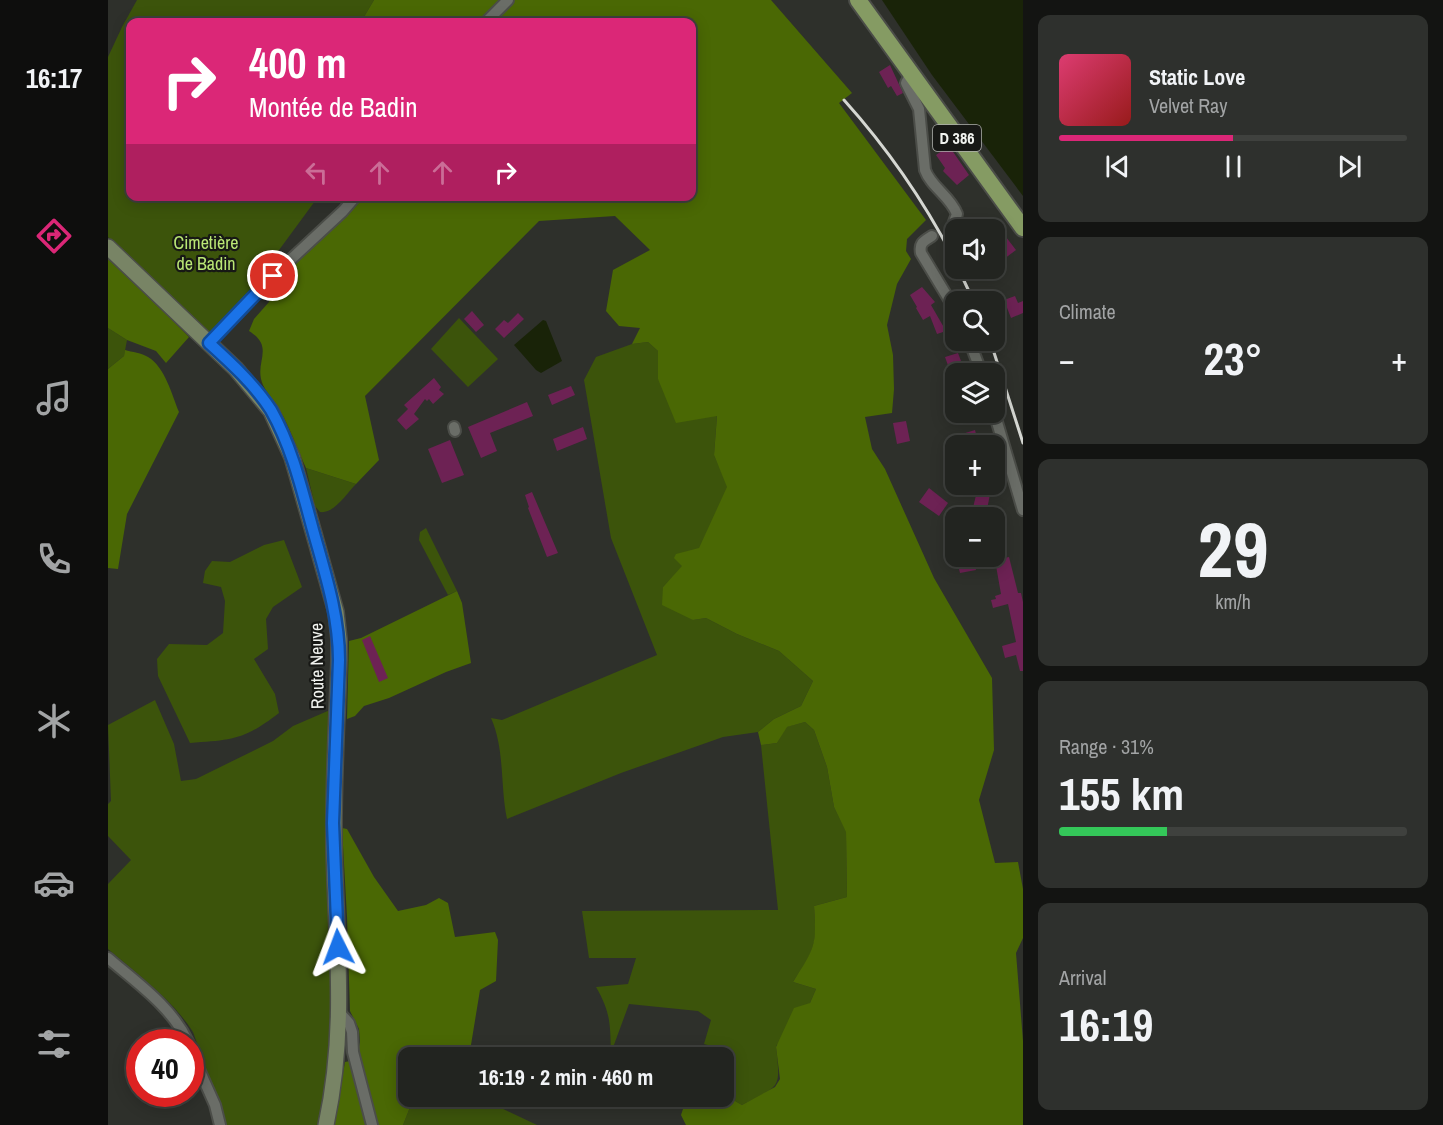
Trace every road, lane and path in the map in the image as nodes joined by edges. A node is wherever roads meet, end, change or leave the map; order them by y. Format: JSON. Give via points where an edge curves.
{"nodes":[{"id":1,"x":508,"y":0,"type":"edge"},
{"id":2,"x":858,"y":0,"type":"edge"},
{"id":3,"x":490,"y":18,"type":"edge"},
{"id":4,"x":911,"y":74,"type":"junction"},
{"id":5,"x":352,"y":201,"type":"edge"},
{"id":6,"x":955,"y":219,"type":"edge"},
{"id":7,"x":1023,"y":228,"type":"edge"},
{"id":8,"x":932,"y":236,"type":"dead end"},
{"id":9,"x":108,"y":247,"type":"edge"},
{"id":10,"x":945,"y":293,"type":"edge"},
{"id":11,"x":209,"y":343,"type":"junction"},
{"id":12,"x":997,"y":423,"type":"edge"},
{"id":13,"x":1023,"y":510,"type":"edge"},
{"id":14,"x":108,"y":958,"type":"edge"},
{"id":15,"x":340,"y":1013,"type":"junction"},
{"id":16,"x":180,"y":1029,"type":"edge"},
{"id":17,"x":204,"y":1080,"type":"edge"},
{"id":18,"x":220,"y":1125,"type":"edge"},
{"id":19,"x":326,"y":1125,"type":"edge"},
{"id":20,"x":372,"y":1125,"type":"edge"}],
"edges":[{"from":1,"to":3,"type":"street"},
{"from":2,"to":4,"type":"main road","number":"D 386"},
{"from":4,"to":6,"type":"street","via":[[906,83],[918,109],[925,170],[928,179],[954,206]]},
{"from":4,"to":7,"type":"main road","number":"D 386"},
{"from":5,"to":11,"type":"street"},
{"from":8,"to":10,"type":"street","via":[[922,243],[921,253]]},
{"from":9,"to":11,"type":"street","name":"Route Neuve"},
{"from":11,"to":15,"type":"street","name":"Route Neuve","via":[[263,399],[282,434],[302,489],[336,612],[339,660],[333,823]]},
{"from":12,"to":13,"type":"street"},
{"from":14,"to":16,"type":"street","via":[[163,1006]]},
{"from":15,"to":19,"type":"street","name":"Route Neuve","via":[[335,1078]]},
{"from":15,"to":20,"type":"street","via":[[352,1032],[353,1052]]},
{"from":17,"to":18,"type":"street"}]}
